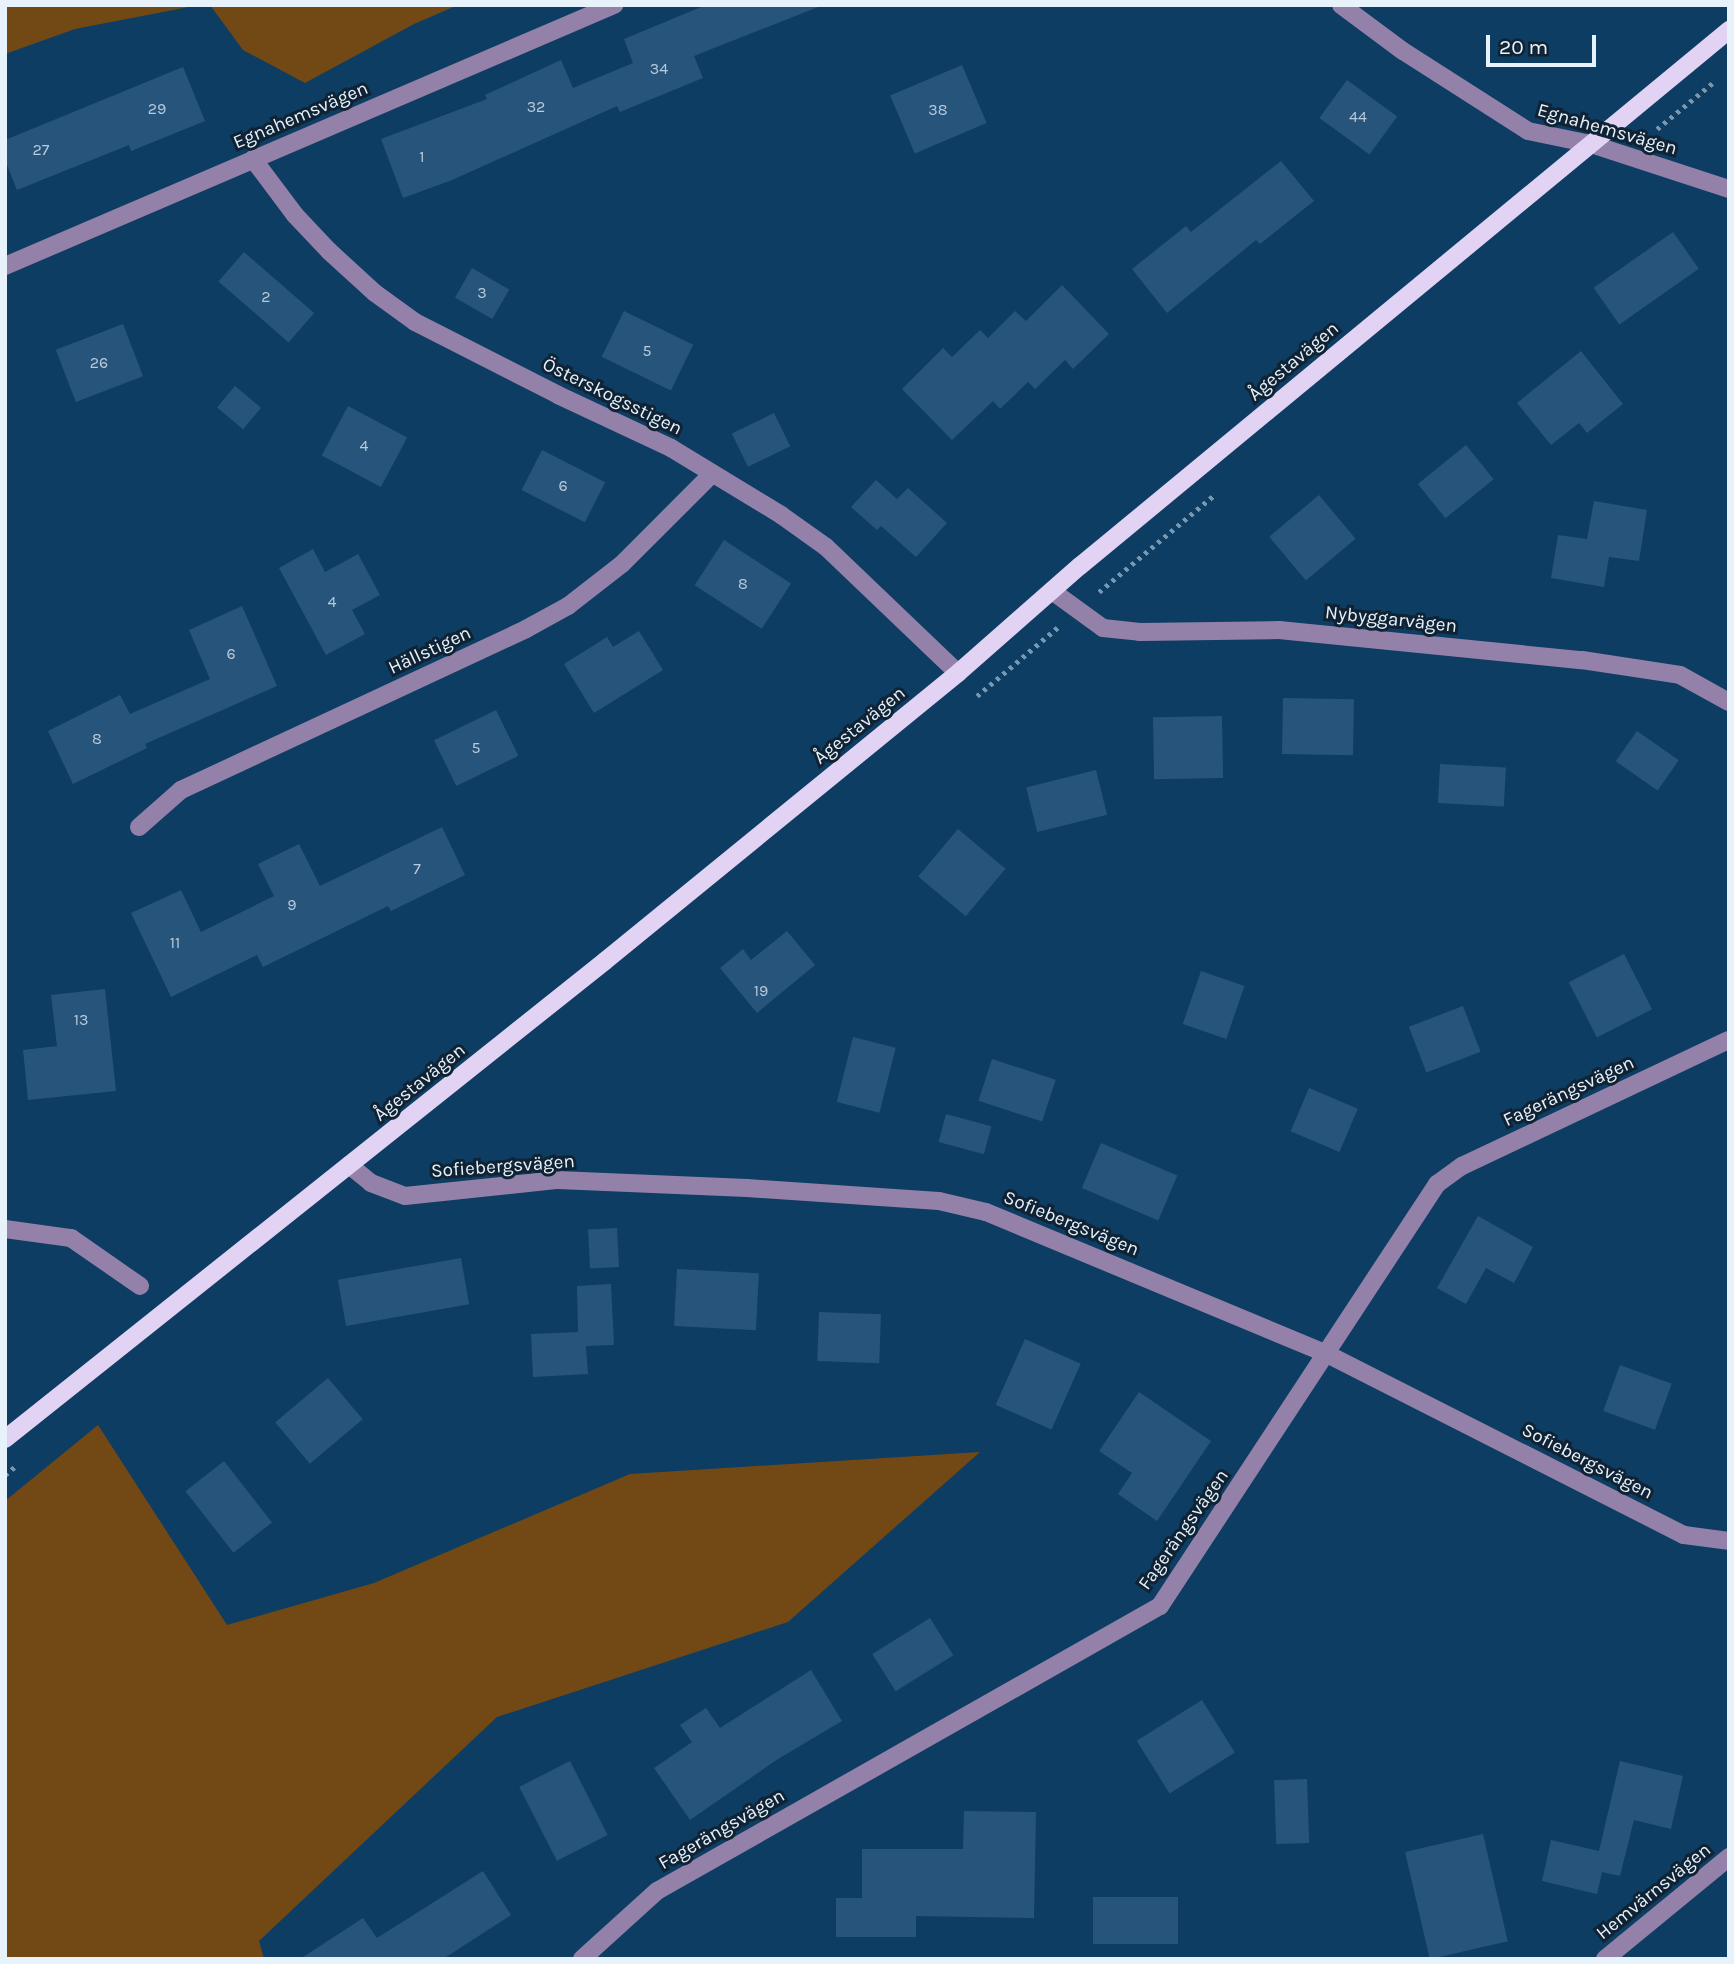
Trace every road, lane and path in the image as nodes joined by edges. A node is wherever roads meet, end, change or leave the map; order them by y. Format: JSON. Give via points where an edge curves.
{"nodes":[{"id":1,"x":614,"y":5,"type":"edge"},
{"id":2,"x":1341,"y":5,"type":"edge"},
{"id":3,"x":1729,"y":30,"type":"edge"},
{"id":4,"x":1591,"y":144,"type":"junction"},
{"id":5,"x":253,"y":159,"type":"junction"},
{"id":6,"x":1729,"y":189,"type":"edge"},
{"id":7,"x":5,"y":267,"type":"edge"},
{"id":8,"x":712,"y":474,"type":"junction"},
{"id":9,"x":1052,"y":591,"type":"junction"},
{"id":10,"x":958,"y":673,"type":"junction"},
{"id":11,"x":1729,"y":702,"type":"edge"},
{"id":12,"x":139,"y":827,"type":"dead end"},
{"id":13,"x":1729,"y":1040,"type":"edge"},
{"id":14,"x":349,"y":1166,"type":"junction"},
{"id":15,"x":5,"y":1229,"type":"edge"},
{"id":16,"x":141,"y":1286,"type":"dead end"},
{"id":17,"x":1325,"y":1353,"type":"junction"},
{"id":18,"x":5,"y":1439,"type":"edge"},
{"id":19,"x":1729,"y":1541,"type":"edge"},
{"id":20,"x":1729,"y":1857,"type":"edge"},
{"id":21,"x":582,"y":1959,"type":"edge"},
{"id":22,"x":1605,"y":1959,"type":"edge"}],
"edges":[{"from":1,"to":5,"type":"street","name":"Egnahemsvägen"},
{"from":2,"to":4,"type":"street","name":"Egnahemsvägen","via":[[1403,51],[1528,131]]},
{"from":3,"to":4,"type":"main road","name":"Ågestavägen"},
{"from":4,"to":6,"type":"street","name":"Egnahemsvägen"},
{"from":4,"to":9,"type":"main road","name":"Ågestavägen"},
{"from":5,"to":7,"type":"street","name":"Egnahemsvägen"},
{"from":5,"to":8,"type":"street","name":"Österskogsstigen","via":[[329,251],[415,322],[671,448]]},
{"from":8,"to":10,"type":"street","name":"Österskogsstigen","via":[[826,547]]},
{"from":8,"to":12,"type":"street","name":"Hällstigen","via":[[622,564],[568,606],[181,790]]},
{"from":9,"to":10,"type":"main road","name":"Ågestavägen"},
{"from":9,"to":11,"type":"street","name":"Nybyggarvägen","via":[[1103,628],[1140,632],[1279,630],[1582,660],[1680,675]]},
{"from":10,"to":14,"type":"main road","name":"Ågestavägen"},
{"from":13,"to":17,"type":"street","name":"Fagerängsvägen","via":[[1474,1160],[1437,1184]]},
{"from":14,"to":17,"type":"street","name":"Sofiebergsvägen","via":[[371,1183],[405,1196],[558,1181],[939,1201],[986,1212]]},
{"from":14,"to":18,"type":"main road","name":"Ågestavägen"},
{"from":15,"to":16,"type":"street","via":[[71,1238]]},
{"from":17,"to":19,"type":"street","name":"Sofiebergsvägen","via":[[1684,1535]]},
{"from":17,"to":21,"type":"street","name":"Fagerängsvägen","via":[[1160,1606],[657,1891]]},
{"from":20,"to":22,"type":"street","name":"Hemvärnsvägen"}]}
